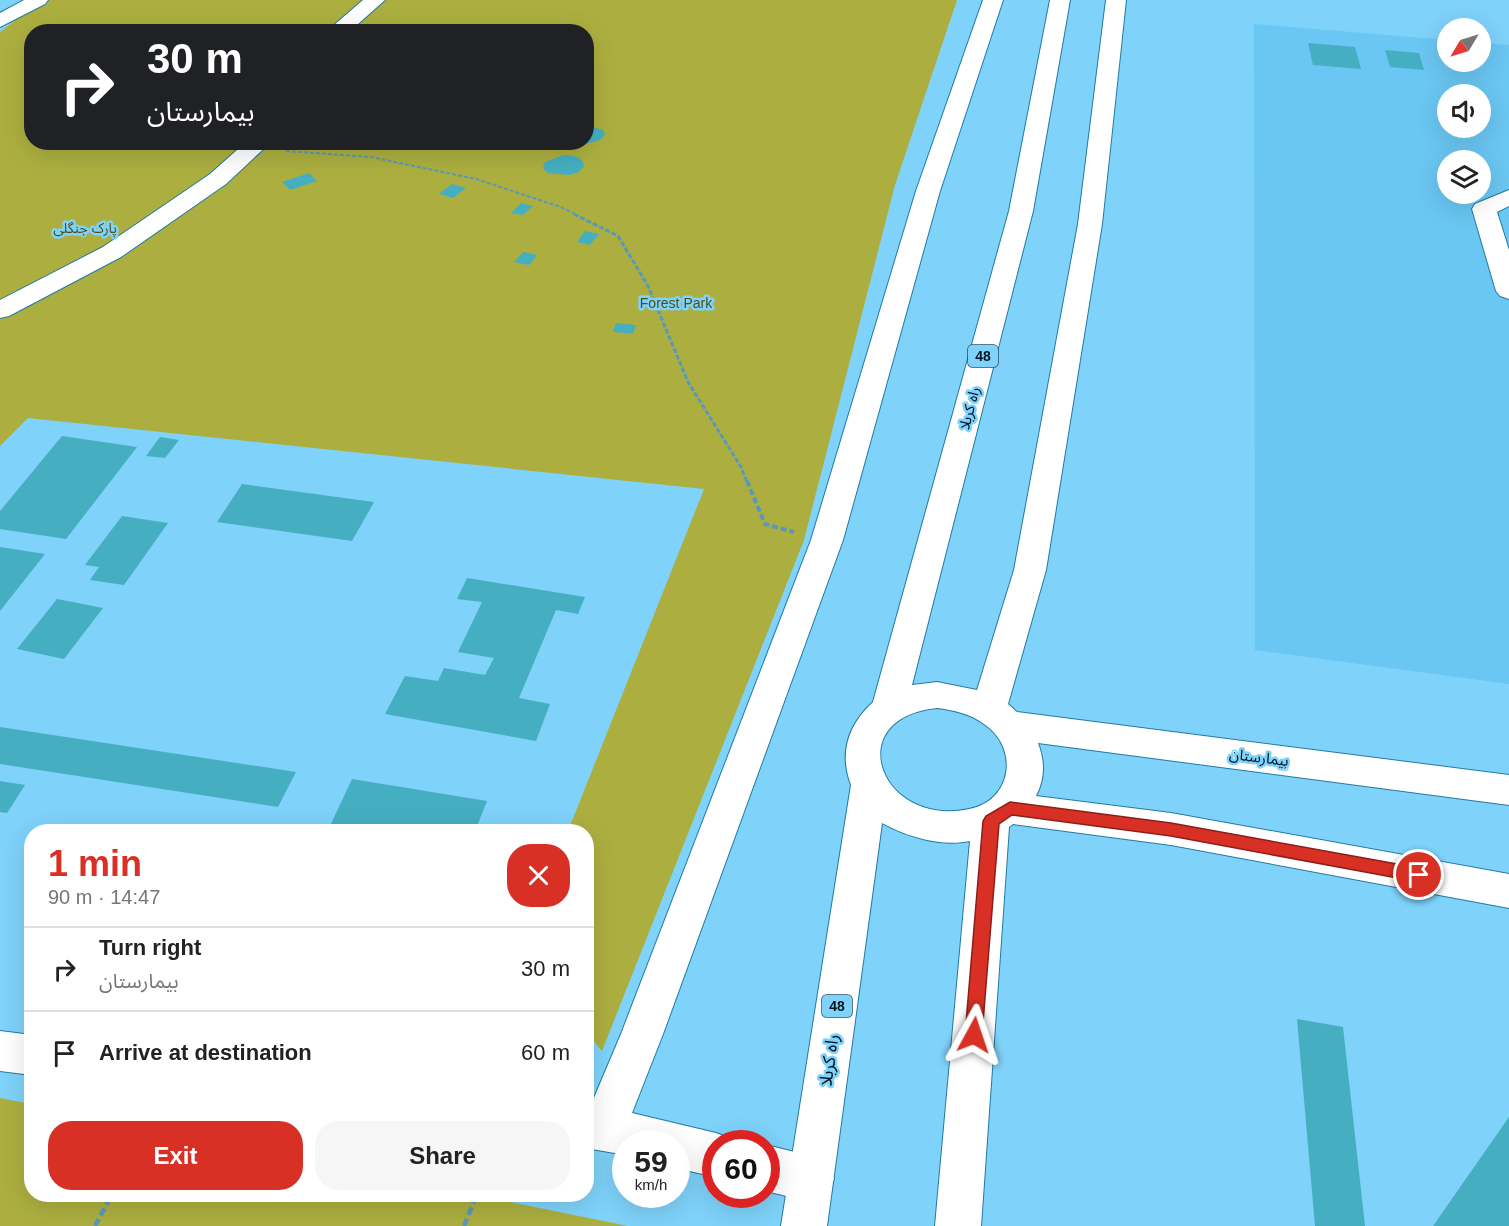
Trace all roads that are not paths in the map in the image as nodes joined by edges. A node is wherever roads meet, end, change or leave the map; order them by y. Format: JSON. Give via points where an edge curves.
{"nodes":[{"id":1,"x":38,"y":0,"type":"edge"},
{"id":2,"x":375,"y":0,"type":"edge"},
{"id":3,"x":993,"y":0,"type":"edge"},
{"id":4,"x":1060,"y":0,"type":"edge"},
{"id":5,"x":1116,"y":0,"type":"edge"},
{"id":6,"x":0,"y":21,"type":"edge"},
{"id":7,"x":346,"y":24,"type":"edge"},
{"id":8,"x":252,"y":150,"type":"edge"},
{"id":9,"x":1509,"y":197,"type":"edge"},
{"id":10,"x":1509,"y":291,"type":"edge"},
{"id":11,"x":0,"y":310,"type":"edge"},
{"id":12,"x":889,"y":708,"type":"junction"},
{"id":13,"x":999,"y":717,"type":"junction"},
{"id":14,"x":869,"y":786,"type":"junction"},
{"id":15,"x":1509,"y":790,"type":"edge"},
{"id":16,"x":1001,"y":814,"type":"junction"},
{"id":17,"x":1509,"y":891,"type":"edge"},
{"id":18,"x":0,"y":1052,"type":"edge"},
{"id":19,"x":24,"y":1054,"type":"edge"},
{"id":20,"x":595,"y":1127,"type":"edge"},
{"id":21,"x":612,"y":1131,"type":"edge"},
{"id":22,"x":780,"y":1171,"type":"edge"},
{"id":23,"x":811,"y":1179,"type":"junction"},
{"id":24,"x":804,"y":1226,"type":"edge"},
{"id":25,"x":958,"y":1226,"type":"edge"}],
"edges":[{"from":1,"to":6,"type":"main road"},
{"from":2,"to":7,"type":"main road"},
{"from":3,"to":20,"type":"main road","via":[[928,191],[827,540],[642,1034]]},
{"from":4,"to":12,"type":"main road","name":"راه کربلا","number":"48","via":[[1021,211]]},
{"from":5,"to":13,"type":"main road","via":[[1090,224],[1030,570]]},
{"from":8,"to":11,"type":"main road","via":[[218,179],[112,252]]},
{"from":9,"to":10,"type":"main road","via":[[1484,209]]},
{"from":12,"to":13,"type":"main road","number":"48","via":[[912,698],[937,695],[964,699]]},
{"from":12,"to":14,"type":"main road","number":"48","via":[[872,723],[862,742],[861,764]]},
{"from":13,"to":15,"type":"main road","name":"بیمارستان"},
{"from":13,"to":16,"type":"main road","via":[[1023,744],[1028,766],[1024,788]]},
{"from":14,"to":16,"type":"main road","number":"48","via":[[886,806],[909,820],[937,828],[966,828]]},
{"from":14,"to":23,"type":"main road","name":"راه کربلا","number":"48"},
{"from":16,"to":17,"type":"main road","via":[[1171,829]]},
{"from":16,"to":25,"type":"main road"},
{"from":18,"to":19,"type":"main road"},
{"from":20,"to":21,"type":"main road"},
{"from":22,"to":23,"type":"main road"},
{"from":23,"to":24,"type":"main road","name":"راه کربلا","number":"48"}]}
